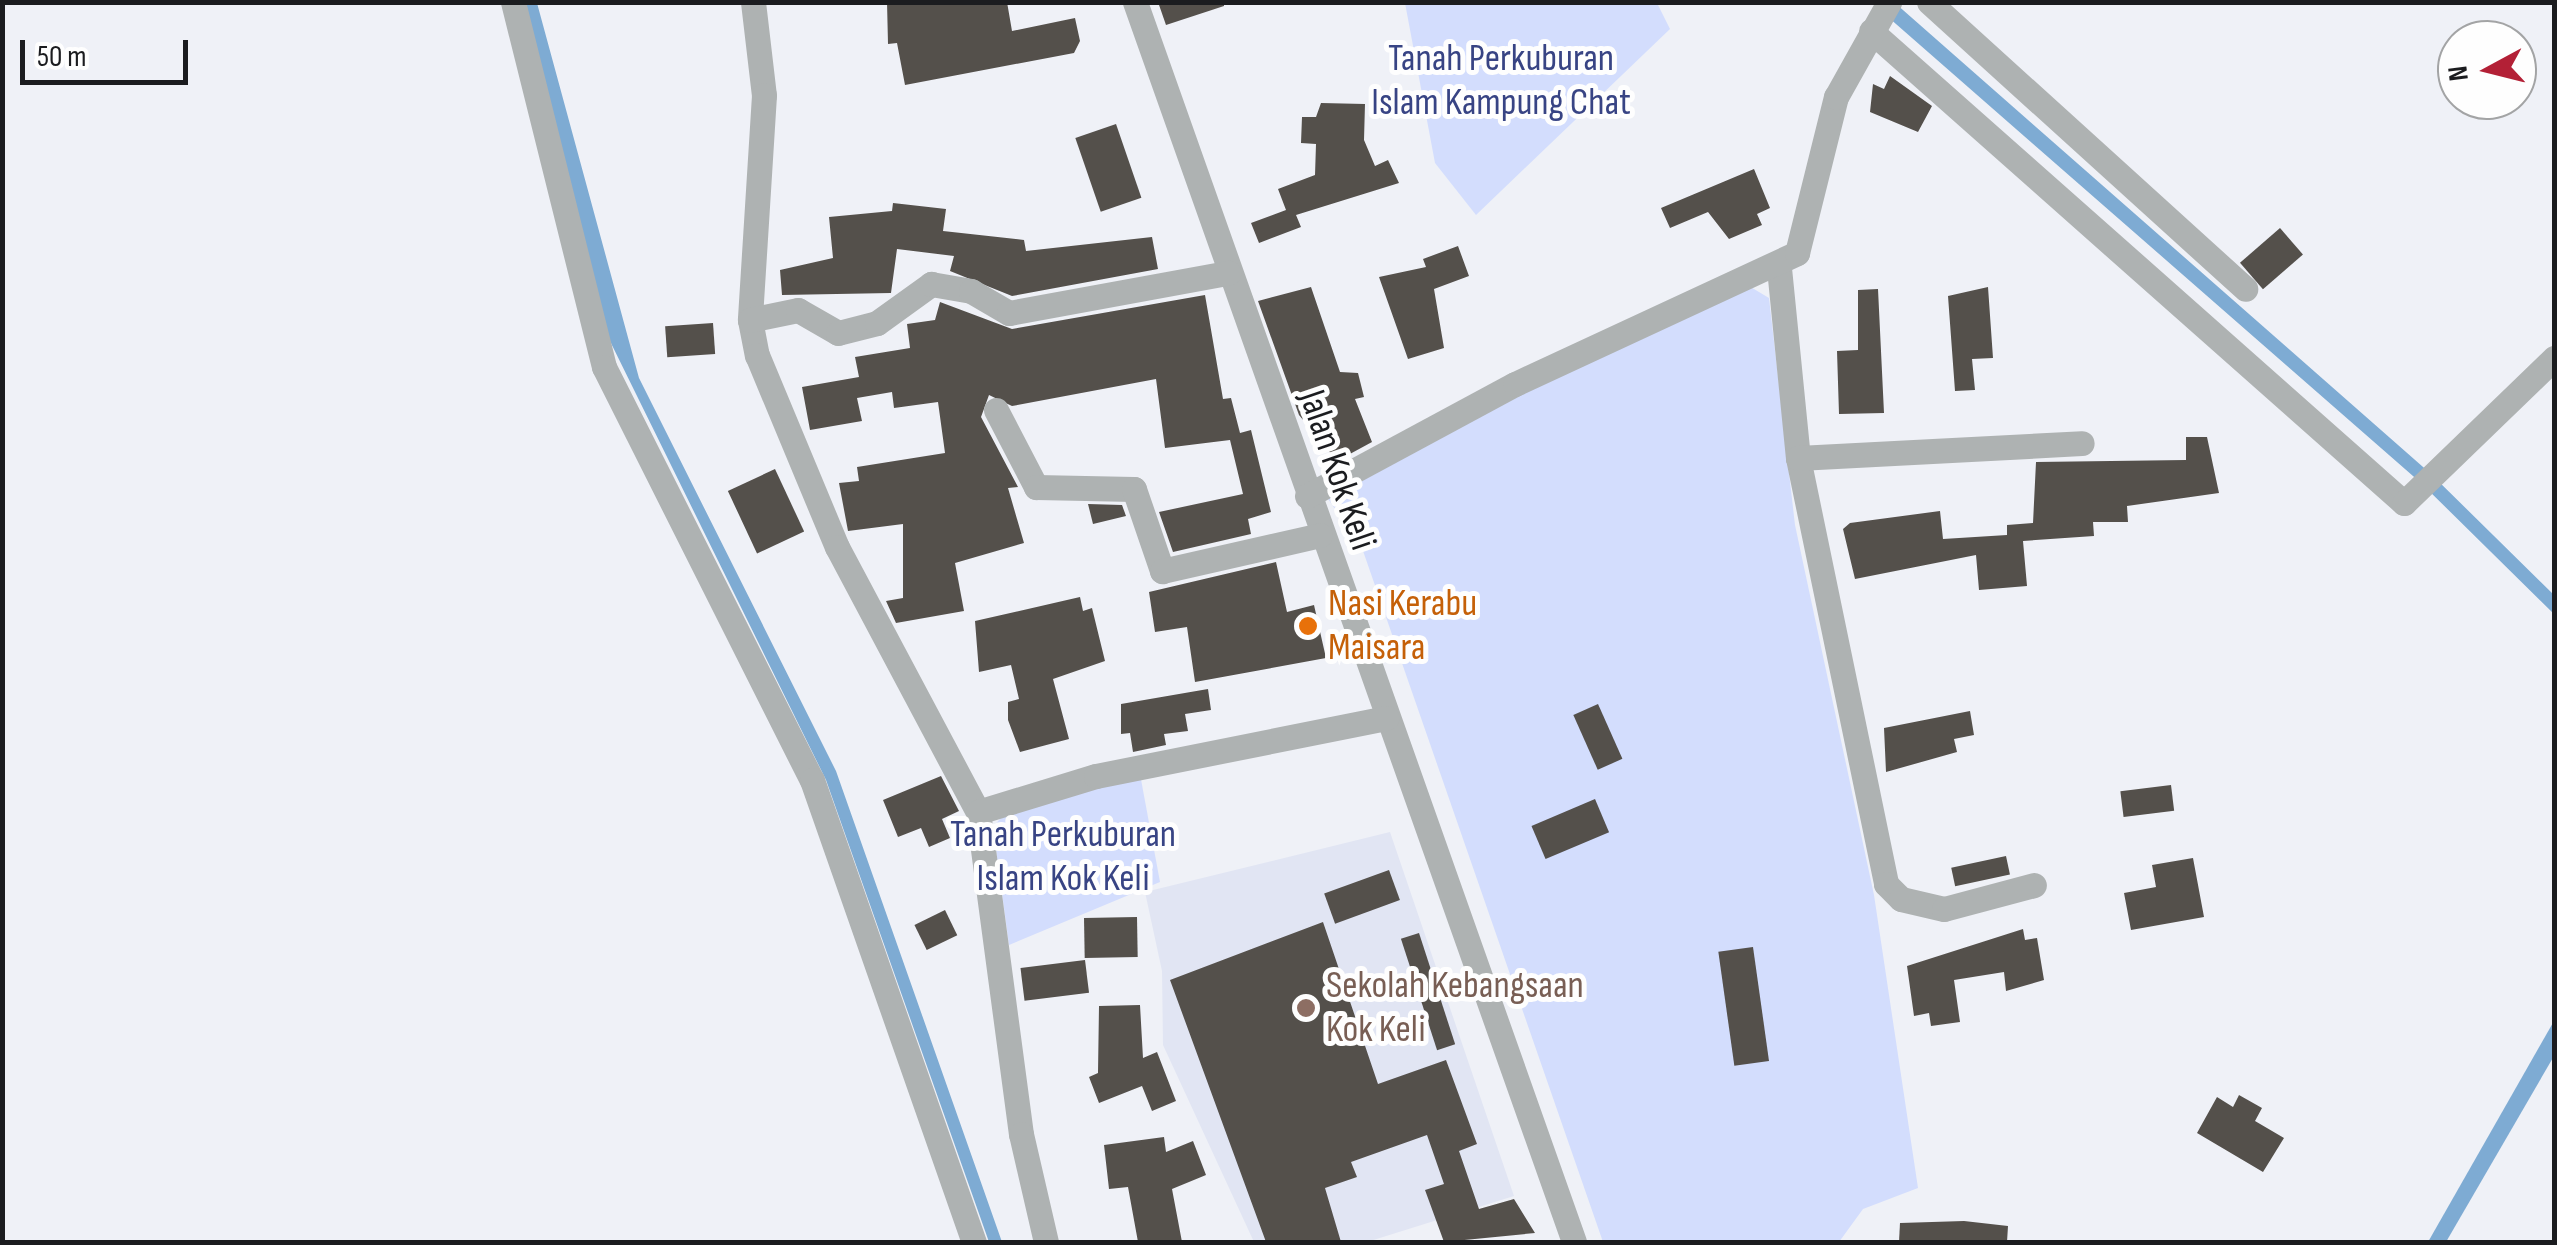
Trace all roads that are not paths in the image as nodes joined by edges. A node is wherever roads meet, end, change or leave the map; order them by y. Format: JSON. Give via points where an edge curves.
{"nodes":[{"id":1,"x":512,"y":2,"type":"edge"},
{"id":2,"x":753,"y":2,"type":"edge"},
{"id":3,"x":1135,"y":2,"type":"edge"},
{"id":4,"x":1929,"y":2,"type":"edge"},
{"id":5,"x":1880,"y":16,"type":"edge"},
{"id":6,"x":1779,"y":268,"type":"junction"},
{"id":7,"x":1228,"y":273,"type":"junction"},
{"id":8,"x":2246,"y":289,"type":"dead end"},
{"id":9,"x":750,"y":320,"type":"junction"},
{"id":10,"x":2554,"y":358,"type":"edge"},
{"id":11,"x":996,"y":410,"type":"dead end"},
{"id":12,"x":2082,"y":442,"type":"dead end"},
{"id":13,"x":1798,"y":458,"type":"junction"},
{"id":14,"x":1307,"y":496,"type":"junction"},
{"id":15,"x":1320,"y":536,"type":"junction"},
{"id":16,"x":1386,"y":718,"type":"junction"},
{"id":17,"x":978,"y":812,"type":"junction"},
{"id":18,"x":2034,"y":885,"type":"dead end"},
{"id":19,"x":974,"y":1242,"type":"edge"},
{"id":20,"x":1046,"y":1242,"type":"edge"},
{"id":21,"x":1574,"y":1242,"type":"edge"}],
"edges":[{"from":1,"to":19,"type":"street","via":[[604,367],[812,780]]},
{"from":2,"to":9,"type":"street","via":[[764,95]]},
{"from":3,"to":7,"type":"street","name":"Jalan Kok Keli"},
{"from":4,"to":8,"type":"street"},
{"from":5,"to":6,"type":"street","via":[[1833,106],[1804,242]]},
{"from":5,"to":10,"type":"street","via":[[2404,503]]},
{"from":6,"to":13,"type":"street"},
{"from":6,"to":14,"type":"street","via":[[1515,384]]},
{"from":7,"to":9,"type":"street","via":[[1010,312],[971,291],[931,284],[877,323],[838,333],[798,310]]},
{"from":7,"to":14,"type":"street","name":"Jalan Kok Keli"},
{"from":9,"to":17,"type":"street","via":[[769,392],[837,547]]},
{"from":11,"to":15,"type":"street","via":[[1036,487],[1134,489],[1162,571]]},
{"from":12,"to":13,"type":"street"},
{"from":13,"to":18,"type":"street","via":[[1886,884],[1901,898],[1944,910]]},
{"from":14,"to":15,"type":"street","name":"Jalan Kok Keli"},
{"from":15,"to":16,"type":"street","name":"Jalan Kok Keli"},
{"from":16,"to":17,"type":"street","via":[[1128,769]]},
{"from":16,"to":21,"type":"street","name":"Jalan Kok Keli"},
{"from":17,"to":20,"type":"street","via":[[1016,1100]]}]}
